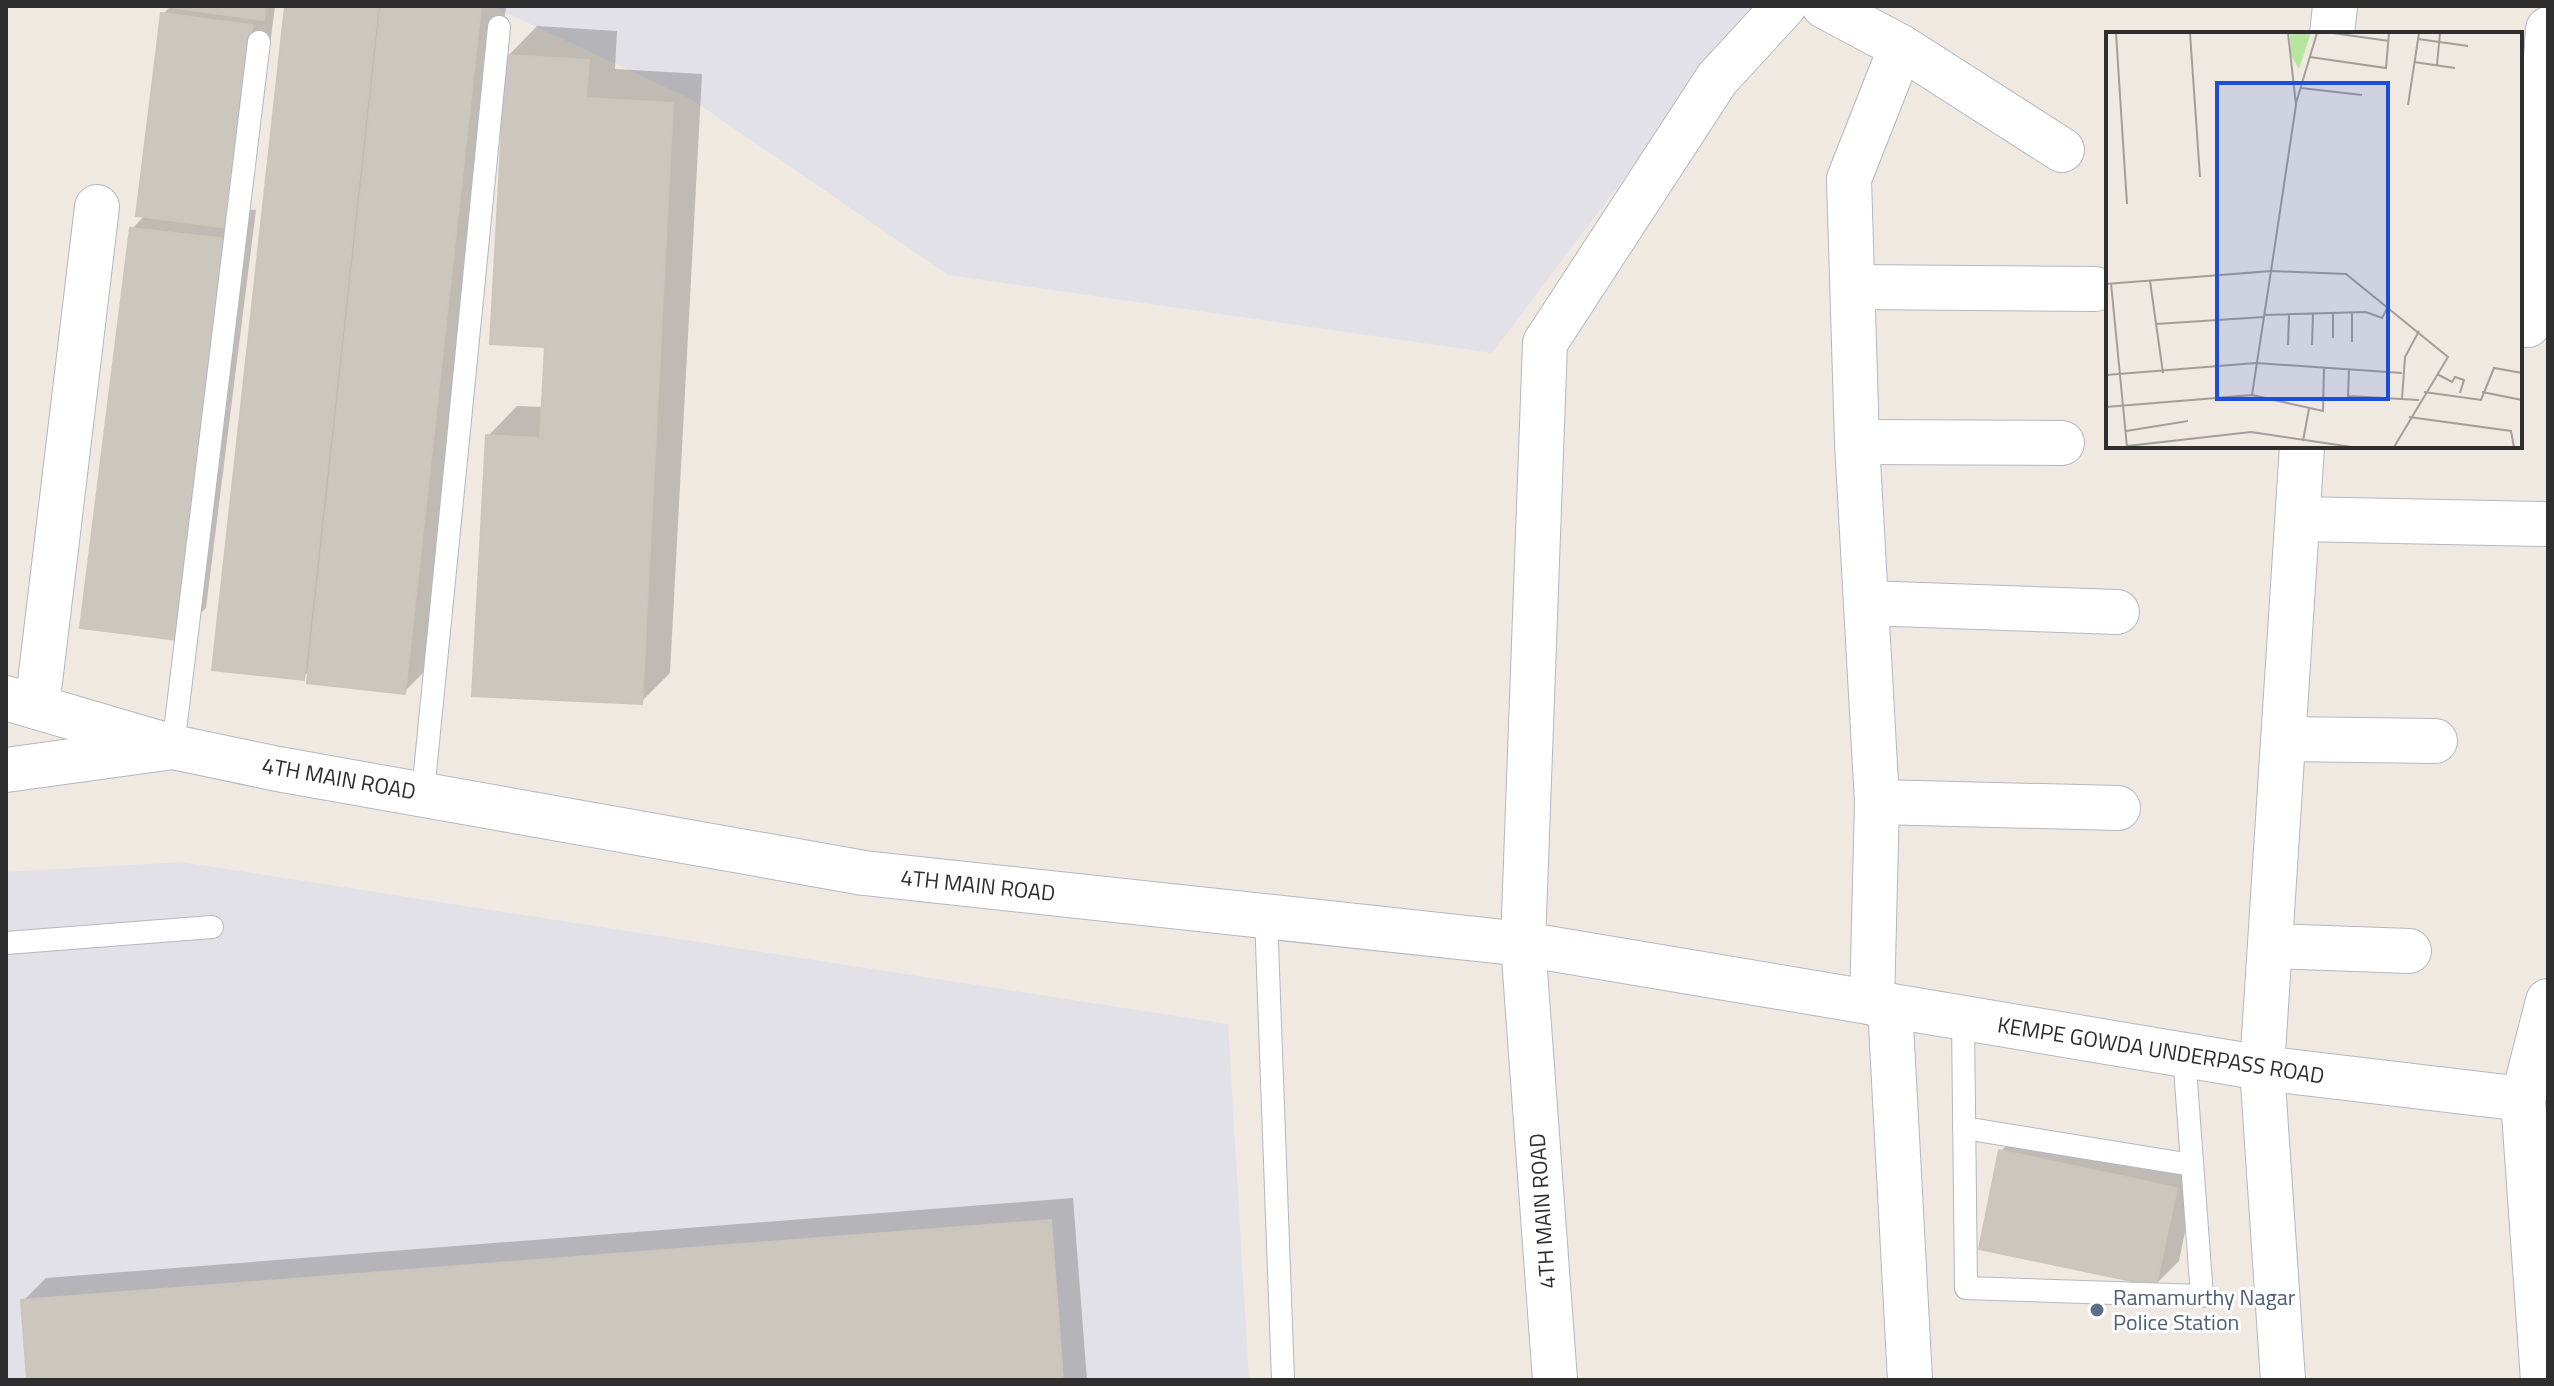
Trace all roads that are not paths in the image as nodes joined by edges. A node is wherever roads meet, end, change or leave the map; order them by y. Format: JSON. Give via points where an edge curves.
{"nodes":[{"id":1,"x":1784,"y":6,"type":"edge"},
{"id":2,"x":1824,"y":6,"type":"edge"},
{"id":3,"x":2335,"y":6,"type":"edge"},
{"id":4,"x":499,"y":27,"type":"dead end"},
{"id":5,"x":2548,"y":29,"type":"edge"},
{"id":6,"x":2332,"y":32,"type":"edge"},
{"id":7,"x":259,"y":42,"type":"dead end"},
{"id":8,"x":1901,"y":47,"type":"junction"},
{"id":9,"x":2062,"y":150,"type":"dead end"},
{"id":10,"x":97,"y":207,"type":"dead end"},
{"id":11,"x":1853,"y":287,"type":"junction"},
{"id":12,"x":2095,"y":289,"type":"dead end"},
{"id":13,"x":2532,"y":325,"type":"edge"},
{"id":14,"x":1857,"y":442,"type":"junction"},
{"id":15,"x":2062,"y":443,"type":"dead end"},
{"id":16,"x":2302,"y":448,"type":"edge"},
{"id":17,"x":2298,"y":519,"type":"junction"},
{"id":18,"x":2548,"y":524,"type":"edge"},
{"id":19,"x":1866,"y":603,"type":"junction"},
{"id":20,"x":2117,"y":612,"type":"dead end"},
{"id":21,"x":22,"y":703,"type":"edge"},
{"id":22,"x":2285,"y":739,"type":"junction"},
{"id":23,"x":2435,"y":741,"type":"dead end"},
{"id":24,"x":173,"y":747,"type":"junction"},
{"id":25,"x":6,"y":770,"type":"edge"},
{"id":26,"x":423,"y":792,"type":"junction"},
{"id":27,"x":1877,"y":802,"type":"junction"},
{"id":28,"x":2118,"y":808,"type":"dead end"},
{"id":29,"x":1266,"y":916,"type":"junction"},
{"id":30,"x":212,"y":927,"type":"dead end"},
{"id":31,"x":6,"y":943,"type":"edge"},
{"id":32,"x":1523,"y":944,"type":"junction"},
{"id":33,"x":2270,"y":946,"type":"junction"},
{"id":34,"x":2409,"y":951,"type":"dead end"},
{"id":35,"x":2548,"y":1001,"type":"edge"},
{"id":36,"x":1881,"y":1004,"type":"junction"},
{"id":37,"x":1963,"y":1019,"type":"junction"},
{"id":38,"x":2184,"y":1055,"type":"junction"},
{"id":39,"x":2262,"y":1068,"type":"junction"},
{"id":40,"x":2523,"y":1099,"type":"junction"},
{"id":41,"x":1964,"y":1128,"type":"junction"},
{"id":42,"x":2192,"y":1165,"type":"junction"},
{"id":43,"x":1283,"y":1380,"type":"edge"},
{"id":44,"x":1555,"y":1380,"type":"edge"},
{"id":45,"x":1910,"y":1380,"type":"edge"},
{"id":46,"x":2283,"y":1380,"type":"edge"},
{"id":47,"x":2543,"y":1380,"type":"edge"}],
"edges":[{"from":1,"to":32,"type":"street","via":[[1717,79],[1545,343]]},
{"from":2,"to":8,"type":"street"},
{"from":3,"to":6,"type":"street"},
{"from":4,"to":26,"type":"lane"},
{"from":5,"to":13,"type":"street"},
{"from":7,"to":24,"type":"lane"},
{"from":8,"to":9,"type":"street"},
{"from":8,"to":11,"type":"street","via":[[1849,179]]},
{"from":10,"to":21,"type":"street"},
{"from":11,"to":12,"type":"street"},
{"from":11,"to":14,"type":"street"},
{"from":14,"to":15,"type":"street"},
{"from":14,"to":19,"type":"street"},
{"from":16,"to":17,"type":"street"},
{"from":17,"to":18,"type":"street"},
{"from":17,"to":22,"type":"street"},
{"from":19,"to":20,"type":"street"},
{"from":19,"to":27,"type":"street"},
{"from":21,"to":24,"type":"street"},
{"from":22,"to":23,"type":"street"},
{"from":22,"to":33,"type":"street"},
{"from":24,"to":25,"type":"street","name":"4TH MAIN ROAD"},
{"from":24,"to":26,"type":"street","name":"4TH MAIN ROAD"},
{"from":26,"to":29,"type":"street","name":"4TH MAIN ROAD","via":[[864,873]]},
{"from":27,"to":28,"type":"street"},
{"from":27,"to":36,"type":"street"},
{"from":29,"to":32,"type":"street","name":"4TH MAIN ROAD"},
{"from":29,"to":43,"type":"lane"},
{"from":30,"to":31,"type":"lane"},
{"from":32,"to":36,"type":"street","name":"KEMPE GOWDA UNDERPASS ROAD"},
{"from":32,"to":44,"type":"street","name":"4TH MAIN ROAD"},
{"from":33,"to":34,"type":"street"},
{"from":33,"to":39,"type":"street"},
{"from":35,"to":40,"type":"street"},
{"from":36,"to":37,"type":"street","name":"KEMPE GOWDA UNDERPASS ROAD"},
{"from":36,"to":45,"type":"street"},
{"from":37,"to":38,"type":"street","name":"KEMPE GOWDA UNDERPASS ROAD"},
{"from":37,"to":41,"type":"lane"},
{"from":38,"to":39,"type":"street","name":"KEMPE GOWDA UNDERPASS ROAD"},
{"from":38,"to":42,"type":"lane"},
{"from":39,"to":40,"type":"street","name":"KEMPE GOWDA UNDERPASS ROAD"},
{"from":39,"to":46,"type":"street"},
{"from":40,"to":47,"type":"street"},
{"from":41,"to":42,"type":"lane"},
{"from":41,"to":42,"type":"lane","via":[[1966,1288],[2202,1296]]}]}
